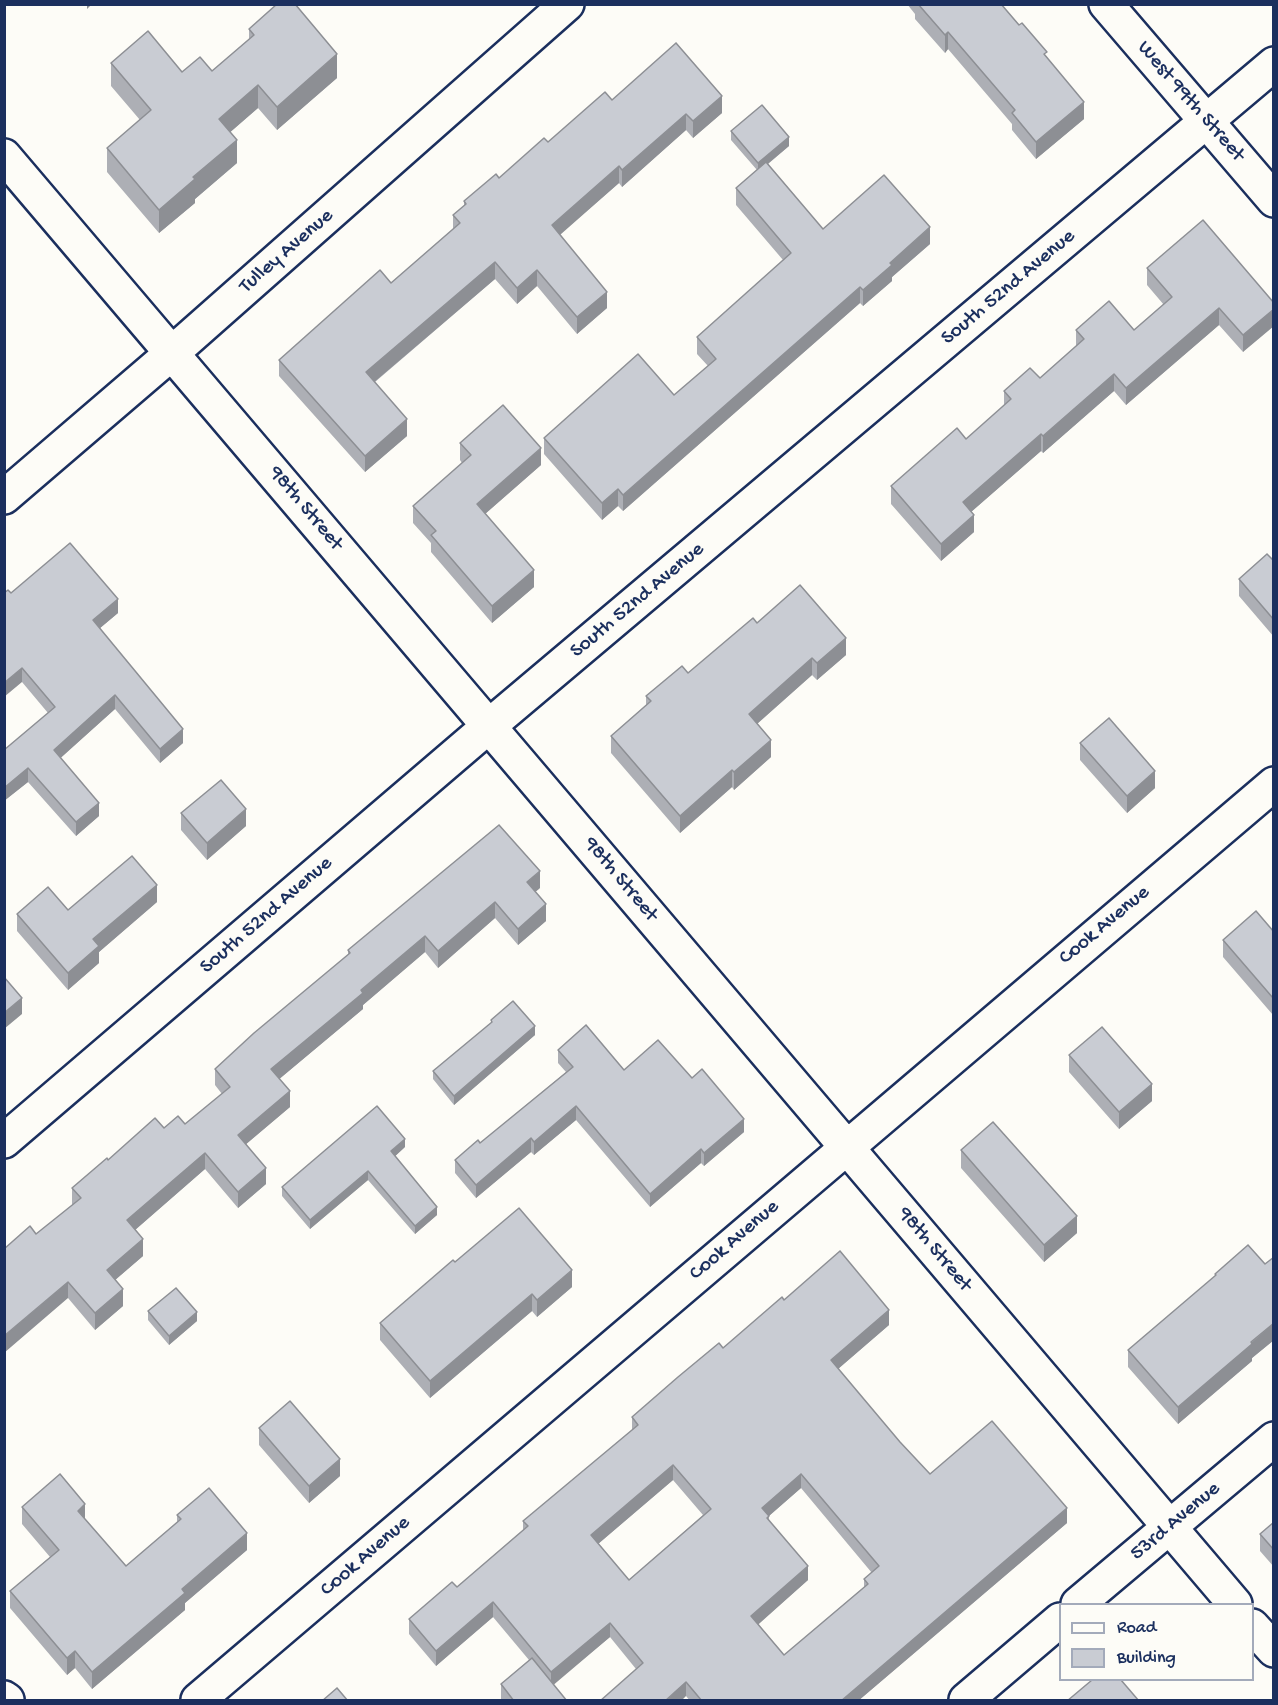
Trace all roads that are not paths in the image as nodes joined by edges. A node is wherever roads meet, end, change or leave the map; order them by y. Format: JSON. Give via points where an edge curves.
{"nodes":[{"id":1,"x":567,"y":4,"type":"edge"},
{"id":2,"x":1106,"y":4,"type":"edge"},
{"id":3,"x":1274,"y":64,"type":"edge"},
{"id":4,"x":1206,"y":123,"type":"junction"},
{"id":5,"x":4,"y":156,"type":"edge"},
{"id":6,"x":1274,"y":200,"type":"edge"},
{"id":7,"x":172,"y":353,"type":"junction"},
{"id":8,"x":4,"y":497,"type":"edge"},
{"id":9,"x":489,"y":726,"type":"junction"},
{"id":10,"x":1274,"y":784,"type":"edge"},
{"id":11,"x":4,"y":1141,"type":"edge"},
{"id":12,"x":846,"y":1147,"type":"junction"},
{"id":13,"x":1274,"y":1438,"type":"edge"},
{"id":14,"x":1169,"y":1528,"type":"junction"},
{"id":15,"x":1080,"y":1603,"type":"edge"},
{"id":16,"x":1233,"y":1603,"type":"edge"},
{"id":17,"x":1059,"y":1621,"type":"edge"},
{"id":18,"x":1254,"y":1628,"type":"edge"},
{"id":19,"x":1274,"y":1650,"type":"edge"},
{"id":20,"x":198,"y":1701,"type":"edge"},
{"id":21,"x":966,"y":1701,"type":"edge"}],
"edges":[{"from":1,"to":7,"type":"street","name":"Tulley Avenue"},
{"from":2,"to":4,"type":"street","name":"West 99th Street"},
{"from":3,"to":4,"type":"street","name":"South 52nd Avenue"},
{"from":4,"to":6,"type":"street","name":"West 99th Street"},
{"from":4,"to":9,"type":"street","name":"South 52nd Avenue"},
{"from":5,"to":7,"type":"street","name":"98th Street"},
{"from":7,"to":8,"type":"street","name":"Tulley Avenue"},
{"from":7,"to":9,"type":"street","name":"98th Street"},
{"from":9,"to":11,"type":"street","name":"South 52nd Avenue"},
{"from":9,"to":12,"type":"street","name":"98th Street"},
{"from":10,"to":12,"type":"street","name":"Cook Avenue"},
{"from":12,"to":14,"type":"street","name":"98th Street"},
{"from":12,"to":20,"type":"street","name":"Cook Avenue"},
{"from":13,"to":14,"type":"street","name":"53rd Avenue"},
{"from":14,"to":15,"type":"street","name":"53rd Avenue"},
{"from":14,"to":16,"type":"street","name":"98th Street"},
{"from":17,"to":21,"type":"street"},
{"from":18,"to":19,"type":"street"}]}
